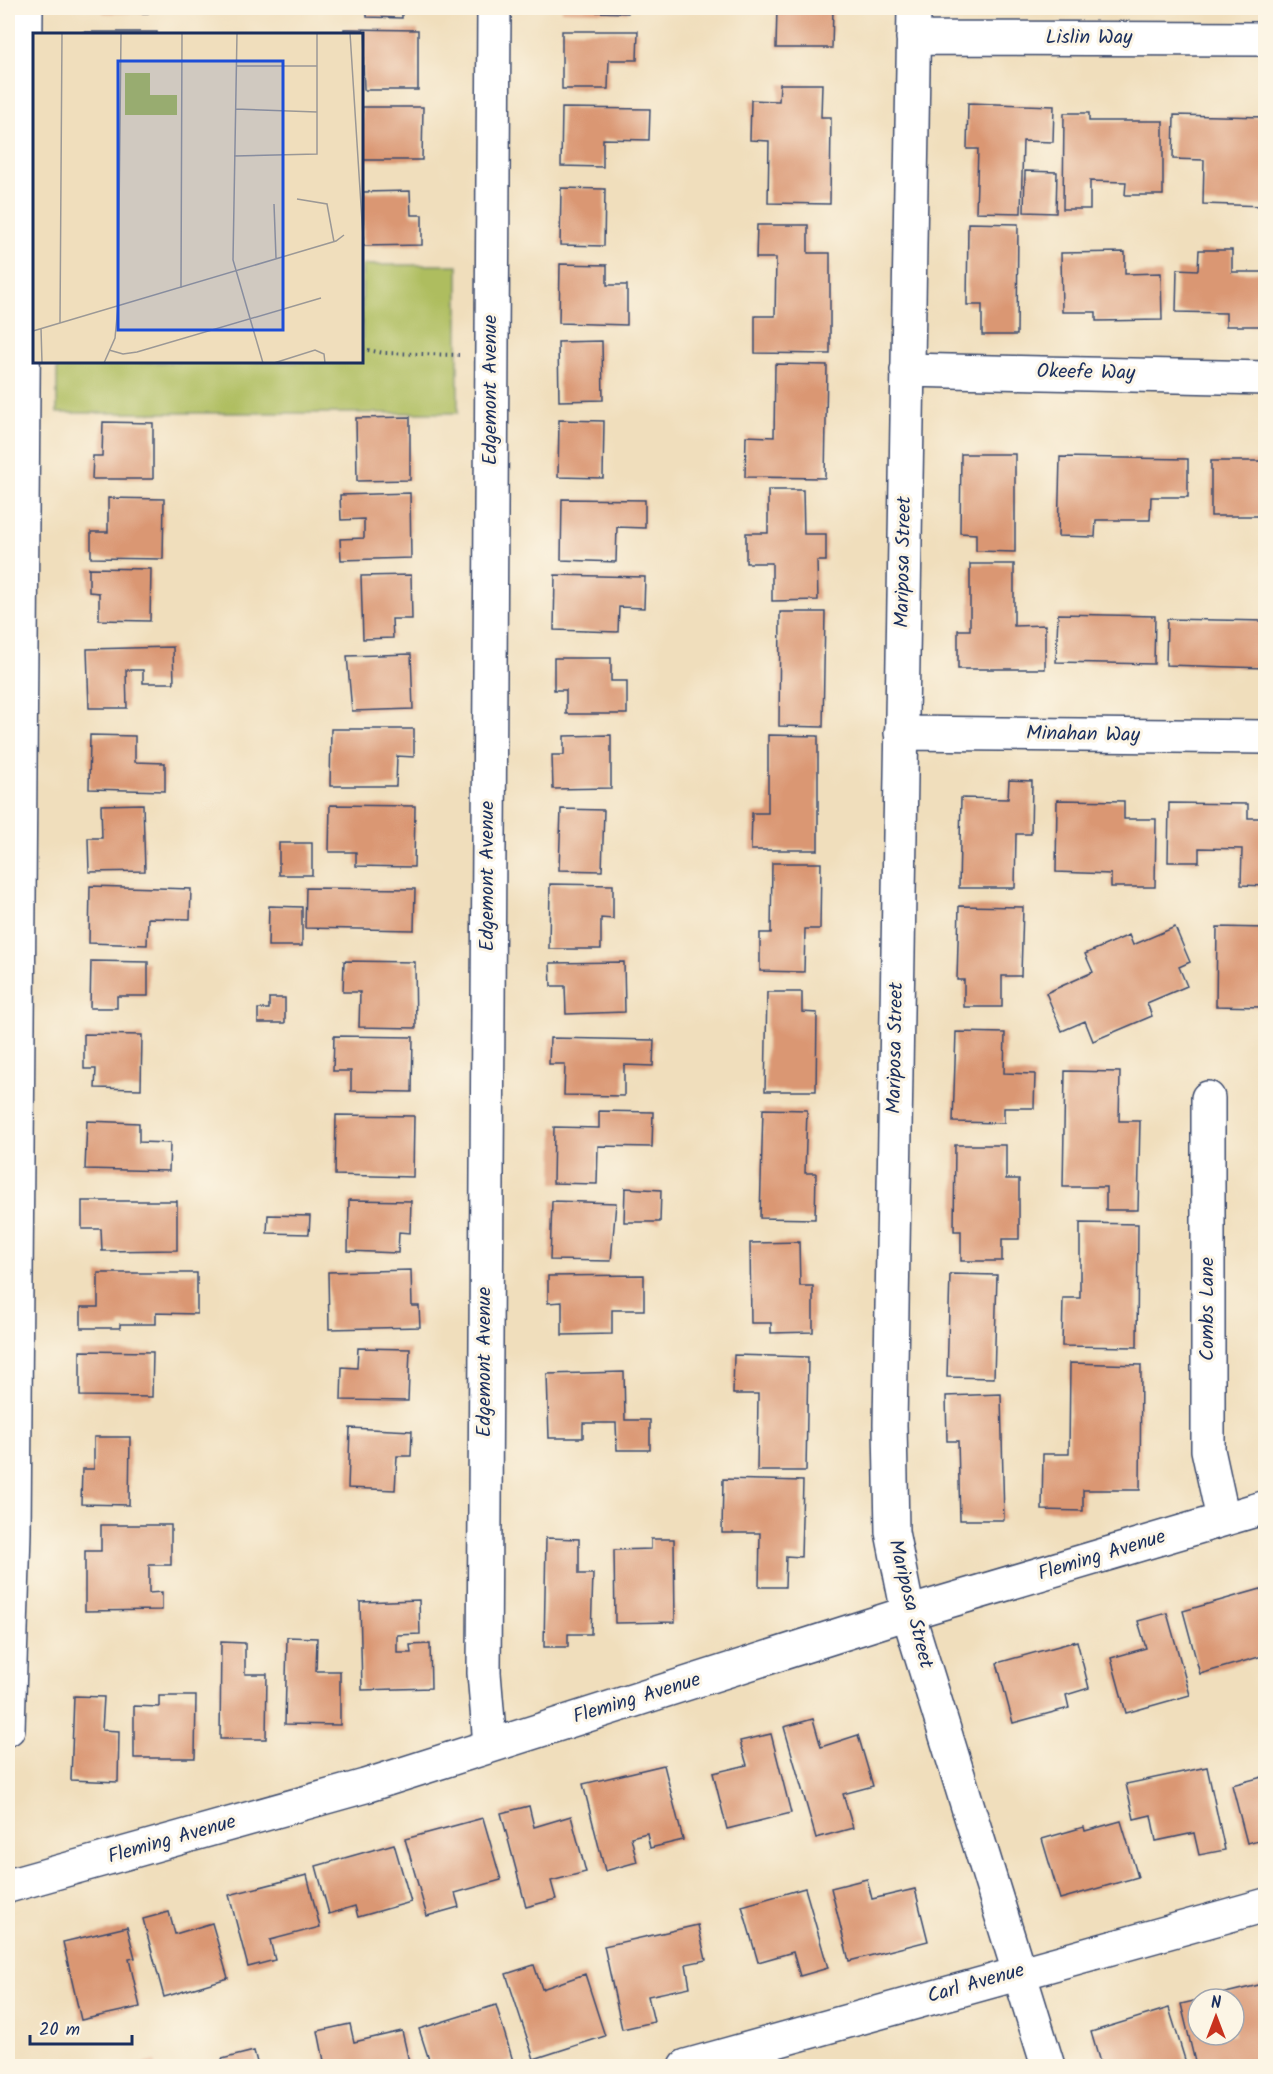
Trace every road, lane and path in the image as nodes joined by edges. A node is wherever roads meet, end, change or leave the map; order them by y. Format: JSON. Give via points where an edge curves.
{"nodes":[{"id":1,"x":26,"y":8,"type":"edge"},
{"id":2,"x":494,"y":8,"type":"edge"},
{"id":3,"x":914,"y":23,"type":"edge"},
{"id":4,"x":1266,"y":39,"type":"edge"},
{"id":5,"x":363,"y":349,"type":"edge"},
{"id":6,"x":491,"y":356,"type":"junction"},
{"id":7,"x":907,"y":370,"type":"junction"},
{"id":8,"x":1266,"y":378,"type":"edge"},
{"id":9,"x":901,"y":733,"type":"junction"},
{"id":10,"x":1266,"y":737,"type":"edge"},
{"id":11,"x":1208,"y":1098,"type":"dead end"},
{"id":12,"x":1266,"y":1507,"type":"edge"},
{"id":13,"x":1223,"y":1519,"type":"junction"},
{"id":14,"x":908,"y":1613,"type":"junction"},
{"id":15,"x":8,"y":1729,"type":"edge"},
{"id":16,"x":490,"y":1745,"type":"junction"},
{"id":17,"x":8,"y":1886,"type":"edge"},
{"id":18,"x":1266,"y":1905,"type":"edge"},
{"id":19,"x":1019,"y":1972,"type":"junction"},
{"id":20,"x":686,"y":2067,"type":"edge"},
{"id":21,"x":1048,"y":2067,"type":"edge"}],
"edges":[{"from":1,"to":15,"type":"street","via":[[14,1520]]},
{"from":2,"to":6,"type":"street","name":"Edgemont Avenue"},
{"from":3,"to":4,"type":"street","name":"Lislin Way"},
{"from":3,"to":7,"type":"street","name":"Mariposa Street"},
{"from":5,"to":6,"type":"path"},
{"from":6,"to":16,"type":"street","name":"Edgemont Avenue","via":[[484,1661]]},
{"from":7,"to":8,"type":"street","name":"Okeefe Way"},
{"from":7,"to":9,"type":"street","name":"Mariposa Street"},
{"from":9,"to":10,"type":"street","name":"Minahan Way"},
{"from":9,"to":14,"type":"street","name":"Mariposa Street","via":[[890,1425],[892,1532]]},
{"from":11,"to":13,"type":"street","name":"Combs Lane","via":[[1208,1450]]},
{"from":12,"to":13,"type":"street","name":"Fleming Avenue"},
{"from":13,"to":14,"type":"street","name":"Fleming Avenue"},
{"from":14,"to":16,"type":"street","name":"Fleming Avenue"},
{"from":14,"to":19,"type":"street","name":"Mariposa Street"},
{"from":16,"to":17,"type":"street","name":"Fleming Avenue","via":[[365,1786]]},
{"from":18,"to":19,"type":"street","name":"Carl Avenue"},
{"from":19,"to":20,"type":"street","name":"Carl Avenue"},
{"from":19,"to":21,"type":"street","name":"Mariposa Street"}]}
